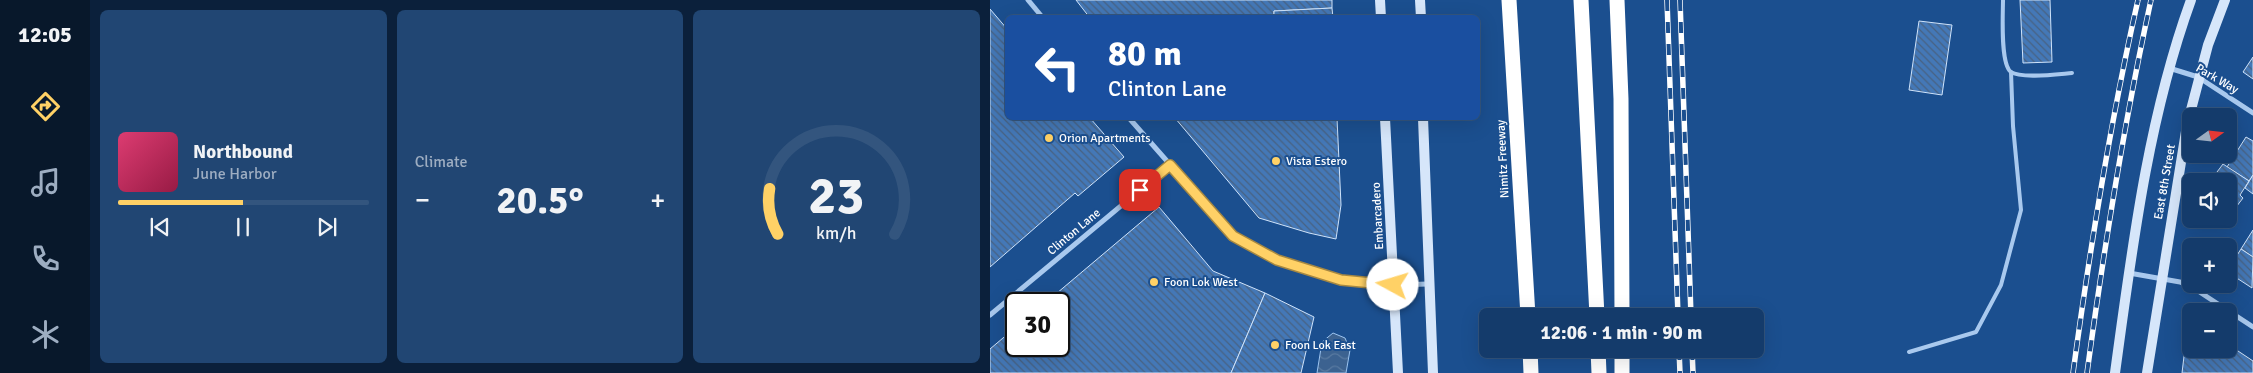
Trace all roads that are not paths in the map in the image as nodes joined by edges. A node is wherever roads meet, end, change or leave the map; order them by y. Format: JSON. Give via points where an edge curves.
{"nodes":[{"id":1,"x":1028,"y":0,"type":"edge"},
{"id":2,"x":1380,"y":0,"type":"edge"},
{"id":3,"x":1420,"y":0,"type":"edge"},
{"id":4,"x":1509,"y":0,"type":"edge"},
{"id":5,"x":1581,"y":0,"type":"edge"},
{"id":6,"x":1617,"y":0,"type":"edge"},
{"id":7,"x":2003,"y":0,"type":"edge"},
{"id":8,"x":2191,"y":0,"type":"edge"},
{"id":9,"x":2225,"y":0,"type":"edge"},
{"id":10,"x":1040,"y":15,"type":"edge"},
{"id":11,"x":1381,"y":15,"type":"edge"},
{"id":12,"x":1421,"y":15,"type":"edge"},
{"id":13,"x":2168,"y":67,"type":"junction"},
{"id":14,"x":2011,"y":72,"type":"junction"},
{"id":15,"x":2072,"y":74,"type":"dead end"},
{"id":16,"x":2198,"y":77,"type":"junction"},
{"id":17,"x":2253,"y":113,"type":"edge"},
{"id":18,"x":1131,"y":120,"type":"edge"},
{"id":19,"x":1385,"y":120,"type":"edge"},
{"id":20,"x":1423,"y":120,"type":"edge"},
{"id":21,"x":1170,"y":165,"type":"junction"},
{"id":22,"x":2129,"y":273,"type":"junction"},
{"id":23,"x":2161,"y":278,"type":"junction"},
{"id":24,"x":1428,"y":284,"type":"junction"},
{"id":25,"x":1393,"y":285,"type":"junction"},
{"id":26,"x":1528,"y":308,"type":"edge"},
{"id":27,"x":1597,"y":308,"type":"edge"},
{"id":28,"x":1622,"y":308,"type":"edge"},
{"id":29,"x":990,"y":315,"type":"edge"},
{"id":30,"x":2253,"y":327,"type":"edge"},
{"id":31,"x":1910,"y":352,"type":"dead end"},
{"id":32,"x":1530,"y":358,"type":"edge"},
{"id":33,"x":1598,"y":358,"type":"edge"},
{"id":34,"x":1622,"y":358,"type":"edge"},
{"id":35,"x":1398,"y":373,"type":"edge"},
{"id":36,"x":1433,"y":373,"type":"edge"},
{"id":37,"x":1531,"y":373,"type":"edge"},
{"id":38,"x":1599,"y":373,"type":"edge"},
{"id":39,"x":1622,"y":373,"type":"edge"},
{"id":40,"x":2115,"y":373,"type":"edge"},
{"id":41,"x":2147,"y":373,"type":"edge"}],
"edges":[{"from":1,"to":10,"type":"street"},
{"from":2,"to":11,"type":"main road"},
{"from":3,"to":12,"type":"main road"},
{"from":4,"to":26,"type":"highway","name":"Nimitz Freeway"},
{"from":5,"to":27,"type":"highway"},
{"from":6,"to":28,"type":"highway"},
{"from":7,"to":14,"type":"lane","via":[[2004,56]]},
{"from":8,"to":13,"type":"main road","name":"East 8th Street"},
{"from":9,"to":16,"type":"main road","name":"East 8th Street"},
{"from":13,"to":16,"type":"street","name":"Park Way"},
{"from":13,"to":22,"type":"main road","name":"East 8th Street"},
{"from":14,"to":15,"type":"lane","via":[[2020,75]]},
{"from":14,"to":31,"type":"lane","via":[[2021,210],[2001,285],[1976,332]]},
{"from":16,"to":17,"type":"street","name":"Park Way"},
{"from":16,"to":23,"type":"main road","name":"East 8th Street"},
{"from":18,"to":21,"type":"street"},
{"from":19,"to":25,"type":"main road","name":"Embarcadero"},
{"from":20,"to":24,"type":"main road"},
{"from":21,"to":25,"type":"street","via":[[1233,236],[1277,260],[1341,280]]},
{"from":21,"to":29,"type":"street","name":"Clinton Lane"},
{"from":22,"to":23,"type":"street"},
{"from":22,"to":40,"type":"main road","name":"East 8th Street"},
{"from":23,"to":30,"type":"street","via":[[2192,287]]},
{"from":23,"to":41,"type":"main road","name":"East 8th Street"},
{"from":24,"to":25,"type":"street"},
{"from":24,"to":36,"type":"main road"},
{"from":25,"to":35,"type":"main road","name":"Embarcadero"},
{"from":32,"to":37,"type":"highway"},
{"from":33,"to":38,"type":"highway"},
{"from":34,"to":39,"type":"highway"}]}
